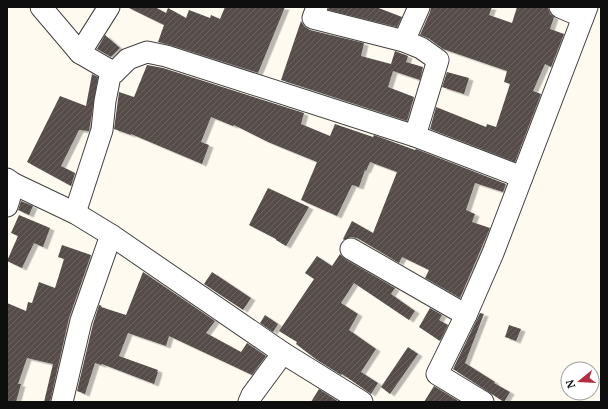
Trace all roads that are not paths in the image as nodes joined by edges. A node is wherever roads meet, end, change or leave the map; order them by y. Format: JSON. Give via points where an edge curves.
{"nodes":[{"id":1,"x":41,"y":7,"type":"edge"},
{"id":2,"x":109,"y":7,"type":"edge"},
{"id":3,"x":317,"y":7,"type":"edge"},
{"id":4,"x":419,"y":7,"type":"edge"},
{"id":5,"x":560,"y":7,"type":"edge"},
{"id":6,"x":585,"y":12,"type":"edge"},
{"id":7,"x":404,"y":41,"type":"junction"},
{"id":8,"x":80,"y":53,"type":"junction"},
{"id":9,"x":111,"y":71,"type":"junction"},
{"id":10,"x":415,"y":136,"type":"junction"},
{"id":11,"x":522,"y":177,"type":"junction"},
{"id":12,"x":11,"y":182,"type":"edge"},
{"id":13,"x":7,"y":206,"type":"edge"},
{"id":14,"x":75,"y":213,"type":"junction"},
{"id":15,"x":111,"y":235,"type":"junction"},
{"id":16,"x":351,"y":249,"type":"dead end"},
{"id":17,"x":466,"y":315,"type":"junction"},
{"id":18,"x":283,"y":353,"type":"junction"},
{"id":19,"x":62,"y":402,"type":"edge"},
{"id":20,"x":249,"y":402,"type":"edge"},
{"id":21,"x":362,"y":402,"type":"edge"},
{"id":22,"x":483,"y":402,"type":"edge"}],
"edges":[{"from":1,"to":8,"type":"street"},
{"from":2,"to":8,"type":"street"},
{"from":3,"to":7,"type":"street","via":[[313,18]]},
{"from":4,"to":7,"type":"street"},
{"from":5,"to":6,"type":"street"},
{"from":6,"to":11,"type":"street"},
{"from":7,"to":10,"type":"street","via":[[421,48],[438,60]]},
{"from":8,"to":9,"type":"street"},
{"from":9,"to":10,"type":"street","via":[[114,72],[128,59],[147,52],[153,53]]},
{"from":9,"to":14,"type":"street","via":[[102,130]]},
{"from":10,"to":11,"type":"street"},
{"from":11,"to":17,"type":"street"},
{"from":12,"to":13,"type":"street"},
{"from":12,"to":14,"type":"street"},
{"from":14,"to":15,"type":"street"},
{"from":15,"to":18,"type":"street"},
{"from":15,"to":19,"type":"street","via":[[81,321]]},
{"from":16,"to":17,"type":"street"},
{"from":17,"to":22,"type":"street","via":[[437,374]]},
{"from":18,"to":20,"type":"street"},
{"from":18,"to":21,"type":"street"}]}
